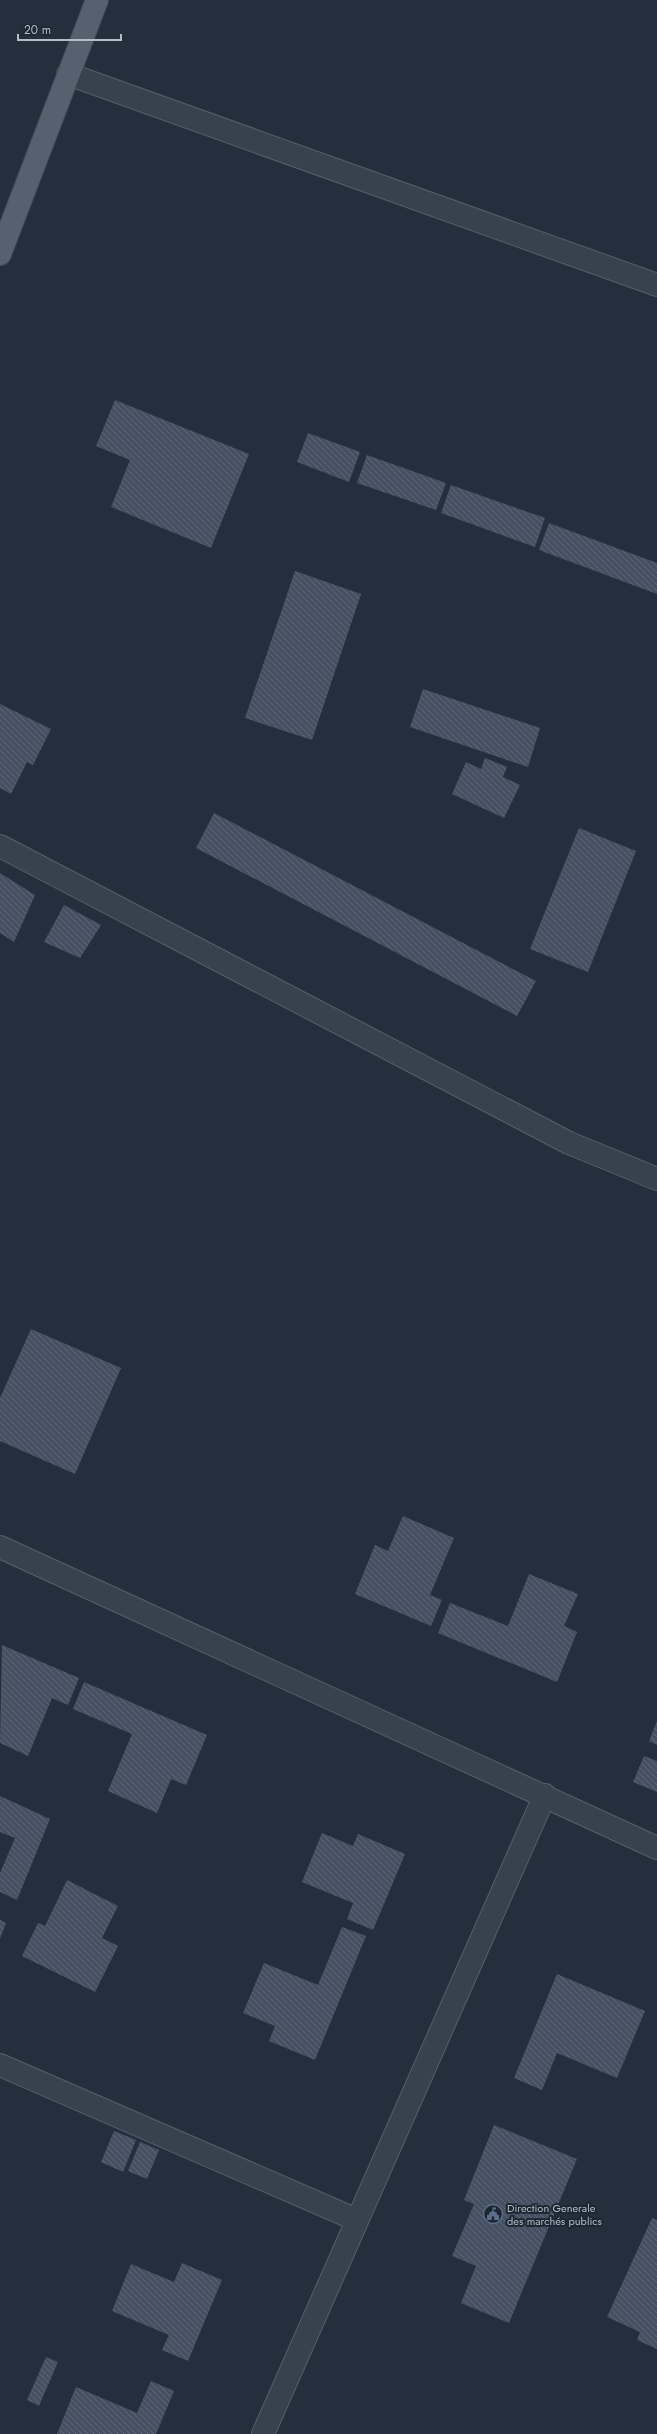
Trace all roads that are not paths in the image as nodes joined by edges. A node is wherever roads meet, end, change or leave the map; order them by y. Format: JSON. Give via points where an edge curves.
{"nodes":[{"id":1,"x":97,"y":0,"type":"edge"},
{"id":2,"x":68,"y":74,"type":"junction"},
{"id":3,"x":0,"y":254,"type":"edge"},
{"id":4,"x":657,"y":285,"type":"edge"},
{"id":5,"x":0,"y":846,"type":"edge"},
{"id":6,"x":657,"y":1179,"type":"edge"},
{"id":7,"x":0,"y":1547,"type":"edge"},
{"id":8,"x":545,"y":1796,"type":"junction"},
{"id":9,"x":657,"y":1848,"type":"edge"},
{"id":10,"x":0,"y":2065,"type":"edge"},
{"id":11,"x":357,"y":2220,"type":"junction"},
{"id":12,"x":263,"y":2434,"type":"edge"}],
"edges":[{"from":1,"to":2,"type":"main road"},
{"from":2,"to":3,"type":"main road"},
{"from":2,"to":4,"type":"street"},
{"from":5,"to":6,"type":"street","via":[[570,1143]]},
{"from":7,"to":8,"type":"street"},
{"from":8,"to":9,"type":"street"},
{"from":8,"to":11,"type":"street"},
{"from":10,"to":11,"type":"street"},
{"from":11,"to":12,"type":"street"}]}
